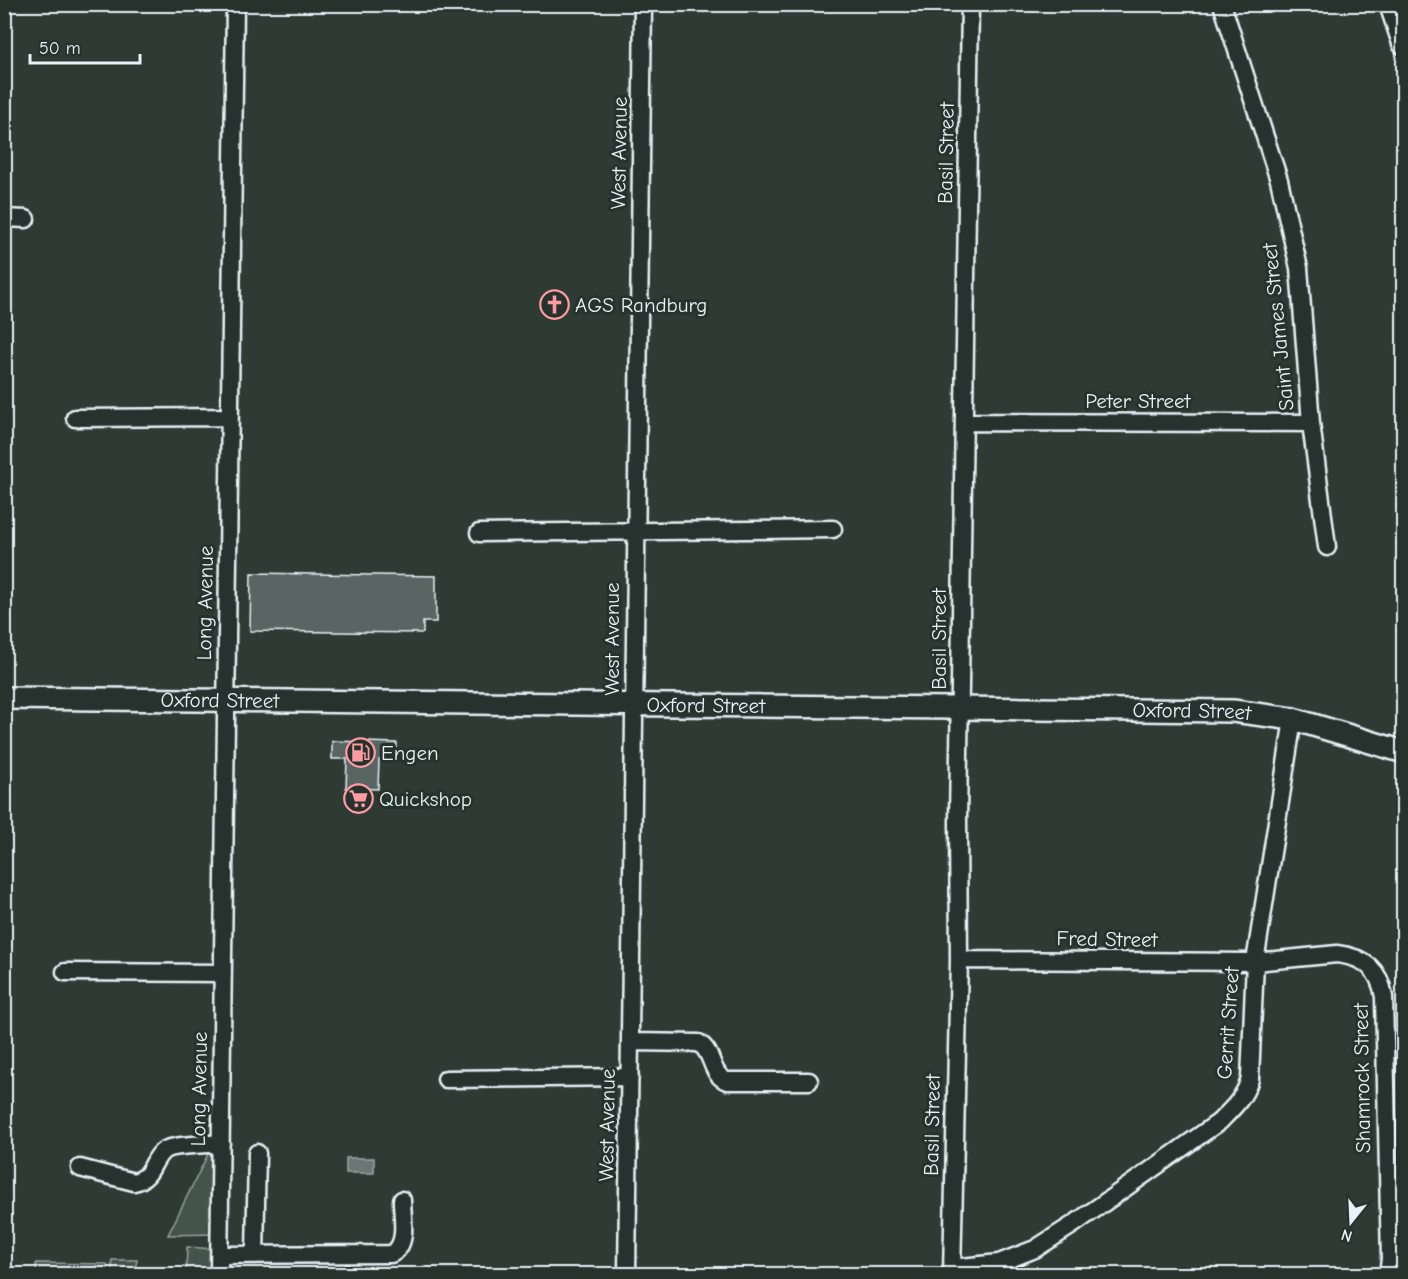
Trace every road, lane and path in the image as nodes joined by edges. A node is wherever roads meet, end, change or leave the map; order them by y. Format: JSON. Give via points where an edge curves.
{"nodes":[{"id":1,"x":235,"y":4,"type":"edge"},
{"id":2,"x":643,"y":4,"type":"edge"},
{"id":3,"x":970,"y":4,"type":"edge"},
{"id":4,"x":1222,"y":4,"type":"edge"},
{"id":5,"x":1391,"y":4,"type":"edge"},
{"id":6,"x":1404,"y":43,"type":"edge"},
{"id":7,"x":4,"y":218,"type":"edge"},
{"id":8,"x":26,"y":219,"type":"dead end"},
{"id":9,"x":230,"y":417,"type":"junction"},
{"id":10,"x":75,"y":418,"type":"dead end"},
{"id":11,"x":964,"y":422,"type":"junction"},
{"id":12,"x":1311,"y":423,"type":"junction"},
{"id":13,"x":833,"y":529,"type":"dead end"},
{"id":14,"x":636,"y":531,"type":"junction"},
{"id":15,"x":479,"y":533,"type":"dead end"},
{"id":16,"x":1327,"y":547,"type":"dead end"},
{"id":17,"x":4,"y":698,"type":"edge"},
{"id":18,"x":227,"y":701,"type":"junction"},
{"id":19,"x":634,"y":706,"type":"junction"},
{"id":20,"x":961,"y":709,"type":"junction"},
{"id":21,"x":1293,"y":719,"type":"junction"},
{"id":22,"x":1404,"y":752,"type":"edge"},
{"id":23,"x":959,"y":960,"type":"junction"},
{"id":24,"x":1255,"y":962,"type":"junction"},
{"id":25,"x":65,"y":972,"type":"dead end"},
{"id":26,"x":223,"y":973,"type":"junction"},
{"id":27,"x":630,"y":1042,"type":"junction"},
{"id":28,"x":630,"y":1077,"type":"junction"},
{"id":29,"x":446,"y":1079,"type":"dead end"},
{"id":30,"x":809,"y":1081,"type":"dead end"},
{"id":31,"x":221,"y":1143,"type":"junction"},
{"id":32,"x":256,"y":1153,"type":"dead end"},
{"id":33,"x":80,"y":1168,"type":"dead end"},
{"id":34,"x":402,"y":1200,"type":"dead end"},
{"id":35,"x":220,"y":1255,"type":"junction"},
{"id":36,"x":255,"y":1255,"type":"junction"},
{"id":37,"x":952,"y":1271,"type":"edge"},
{"id":38,"x":219,"y":1275,"type":"edge"},
{"id":39,"x":627,"y":1275,"type":"edge"},
{"id":40,"x":1388,"y":1275,"type":"edge"}],
"edges":[{"from":1,"to":9,"type":"street","name":"Long Avenue"},
{"from":2,"to":14,"type":"street","name":"West Avenue"},
{"from":3,"to":11,"type":"street","name":"Basil Street"},
{"from":4,"to":12,"type":"street","name":"Saint James Street","via":[[1279,180],[1299,268]]},
{"from":5,"to":6,"type":"main road"},
{"from":7,"to":8,"type":"street"},
{"from":9,"to":10,"type":"street"},
{"from":9,"to":18,"type":"street","name":"Long Avenue"},
{"from":11,"to":12,"type":"street","name":"Peter Street"},
{"from":11,"to":20,"type":"street","name":"Basil Street"},
{"from":12,"to":16,"type":"street","name":"Saint James Street"},
{"from":13,"to":14,"type":"street"},
{"from":14,"to":15,"type":"street"},
{"from":14,"to":19,"type":"street","name":"West Avenue"},
{"from":17,"to":18,"type":"street","name":"Oxford Street"},
{"from":18,"to":19,"type":"street","name":"Oxford Street"},
{"from":18,"to":26,"type":"street","name":"Long Avenue"},
{"from":19,"to":20,"type":"street","name":"Oxford Street"},
{"from":19,"to":27,"type":"street","name":"West Avenue"},
{"from":20,"to":21,"type":"street","name":"Oxford Street","via":[[1233,711]]},
{"from":20,"to":23,"type":"street","name":"Basil Street"},
{"from":21,"to":22,"type":"street","name":"Oxford Street"},
{"from":21,"to":24,"type":"street","name":"Gerrit Street"},
{"from":23,"to":24,"type":"street","name":"Fred Street"},
{"from":23,"to":37,"type":"street","name":"Basil Street"},
{"from":24,"to":37,"type":"street","name":"Gerrit Street","via":[[1250,1079],[1238,1104],[1219,1122],[1035,1249],[999,1263]]},
{"from":24,"to":40,"type":"street","name":"Shamrock Street","via":[[1349,955],[1371,966],[1380,979],[1384,997]]},
{"from":25,"to":26,"type":"street"},
{"from":26,"to":31,"type":"street","name":"Long Avenue"},
{"from":27,"to":28,"type":"street","name":"West Avenue"},
{"from":27,"to":30,"type":"street","via":[[699,1043],[707,1049],[717,1076],[727,1082]]},
{"from":28,"to":29,"type":"street"},
{"from":28,"to":39,"type":"street","name":"West Avenue"},
{"from":31,"to":33,"type":"street","via":[[162,1151],[149,1173],[134,1182]]},
{"from":31,"to":35,"type":"street","name":"Long Avenue"},
{"from":32,"to":36,"type":"street"},
{"from":34,"to":36,"type":"street","via":[[402,1243],[391,1254]]},
{"from":35,"to":36,"type":"street"},
{"from":35,"to":38,"type":"street","name":"Long Avenue"}]}
